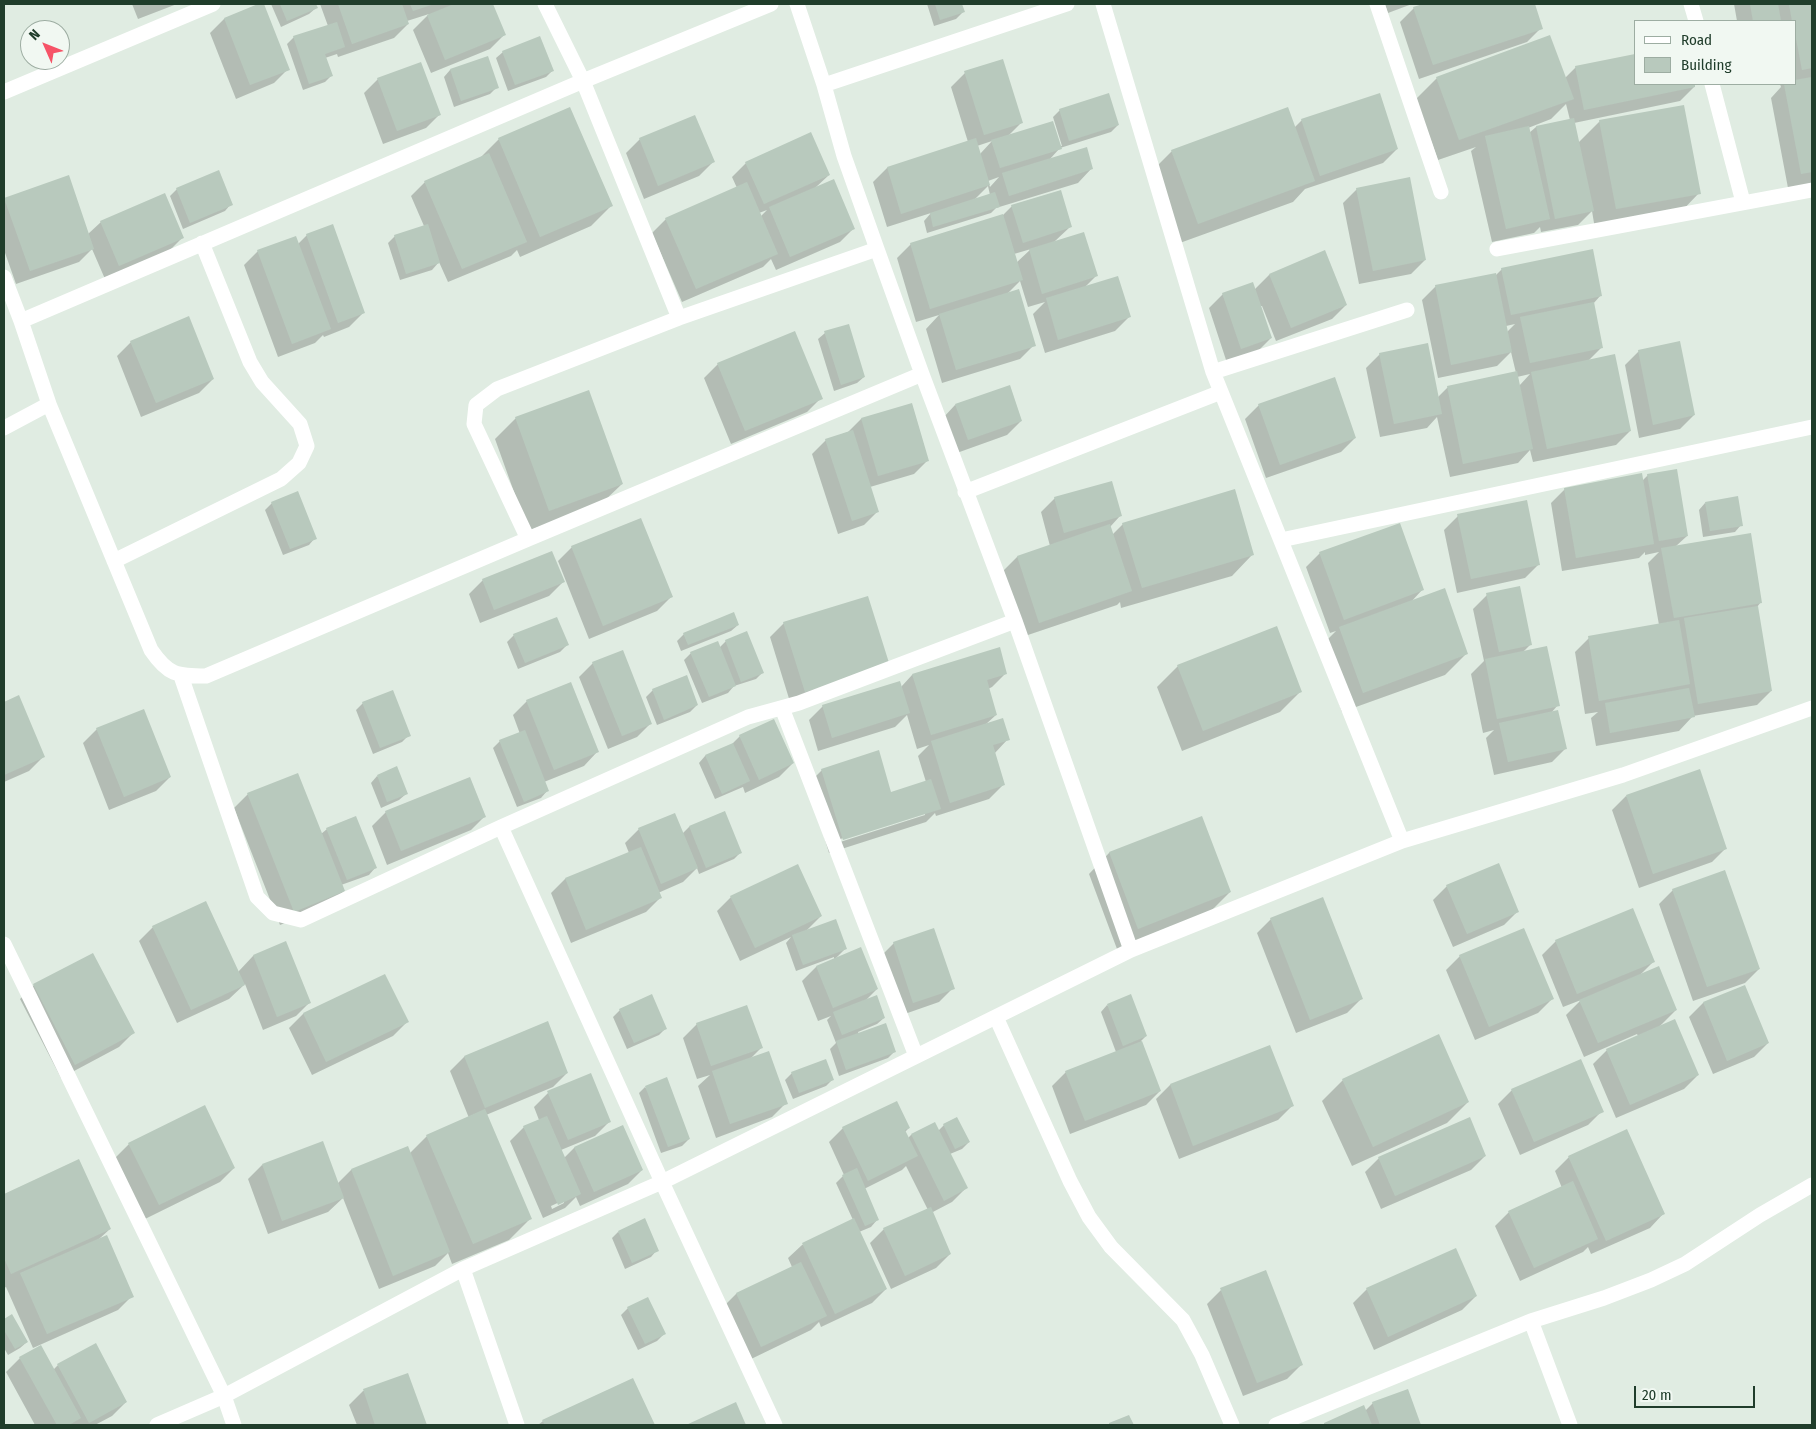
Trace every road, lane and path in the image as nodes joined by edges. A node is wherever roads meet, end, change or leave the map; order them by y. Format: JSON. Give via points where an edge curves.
{"nodes":[{"id":1,"x":213,"y":4,"type":"edge"},
{"id":2,"x":545,"y":4,"type":"edge"},
{"id":3,"x":771,"y":4,"type":"edge"},
{"id":4,"x":797,"y":4,"type":"edge"},
{"id":5,"x":1067,"y":4,"type":"edge"},
{"id":6,"x":1103,"y":4,"type":"edge"},
{"id":7,"x":1377,"y":4,"type":"edge"},
{"id":8,"x":1692,"y":4,"type":"edge"},
{"id":9,"x":1696,"y":20,"type":"edge"},
{"id":10,"x":584,"y":81,"type":"junction"},
{"id":11,"x":824,"y":85,"type":"junction"},
{"id":12,"x":1712,"y":85,"type":"edge"},
{"id":13,"x":4,"y":92,"type":"edge"},
{"id":14,"x":1812,"y":190,"type":"edge"},
{"id":15,"x":1441,"y":192,"type":"dead end"},
{"id":16,"x":1743,"y":202,"type":"junction"},
{"id":17,"x":202,"y":243,"type":"junction"},
{"id":18,"x":877,"y":249,"type":"junction"},
{"id":19,"x":1497,"y":249,"type":"dead end"},
{"id":20,"x":4,"y":277,"type":"edge"},
{"id":21,"x":1407,"y":310,"type":"dead end"},
{"id":22,"x":679,"y":318,"type":"junction"},
{"id":23,"x":21,"y":320,"type":"junction"},
{"id":24,"x":1213,"y":372,"type":"junction"},
{"id":25,"x":922,"y":374,"type":"junction"},
{"id":26,"x":1221,"y":392,"type":"junction"},
{"id":27,"x":49,"y":404,"type":"junction"},
{"id":28,"x":1812,"y":427,"type":"edge"},
{"id":29,"x":4,"y":428,"type":"edge"},
{"id":30,"x":965,"y":492,"type":"junction"},
{"id":31,"x":528,"y":540,"type":"junction"},
{"id":32,"x":1281,"y":540,"type":"junction"},
{"id":33,"x":114,"y":561,"type":"junction"},
{"id":34,"x":1015,"y":621,"type":"junction"},
{"id":35,"x":181,"y":676,"type":"junction"},
{"id":36,"x":782,"y":708,"type":"junction"},
{"id":37,"x":1812,"y":708,"type":"edge"},
{"id":38,"x":501,"y":828,"type":"junction"},
{"id":39,"x":1402,"y":841,"type":"junction"},
{"id":40,"x":4,"y":944,"type":"edge"},
{"id":41,"x":1131,"y":950,"type":"junction"},
{"id":42,"x":996,"y":1017,"type":"junction"},
{"id":43,"x":916,"y":1056,"type":"junction"},
{"id":44,"x":662,"y":1182,"type":"junction"},
{"id":45,"x":1812,"y":1185,"type":"edge"},
{"id":46,"x":463,"y":1269,"type":"junction"},
{"id":47,"x":1531,"y":1321,"type":"junction"},
{"id":48,"x":224,"y":1396,"type":"junction"},
{"id":49,"x":157,"y":1425,"type":"edge"},
{"id":50,"x":234,"y":1425,"type":"edge"},
{"id":51,"x":517,"y":1425,"type":"edge"},
{"id":52,"x":775,"y":1425,"type":"edge"},
{"id":53,"x":1232,"y":1425,"type":"edge"},
{"id":54,"x":1276,"y":1425,"type":"edge"},
{"id":55,"x":1570,"y":1425,"type":"edge"}],
"edges":[{"from":1,"to":13,"type":"street"},
{"from":2,"to":10,"type":"street"},
{"from":3,"to":10,"type":"street"},
{"from":4,"to":11,"type":"street"},
{"from":5,"to":11,"type":"street"},
{"from":6,"to":24,"type":"street"},
{"from":7,"to":15,"type":"street"},
{"from":8,"to":9,"type":"street"},
{"from":10,"to":17,"type":"street"},
{"from":10,"to":22,"type":"street"},
{"from":11,"to":18,"type":"street","via":[[844,156]]},
{"from":12,"to":16,"type":"street"},
{"from":14,"to":16,"type":"street"},
{"from":16,"to":19,"type":"street"},
{"from":17,"to":23,"type":"street"},
{"from":17,"to":33,"type":"street","via":[[250,362],[262,382],[300,424],[307,446],[299,463],[281,479]]},
{"from":18,"to":22,"type":"street"},
{"from":18,"to":25,"type":"street"},
{"from":20,"to":23,"type":"street"},
{"from":21,"to":24,"type":"street"},
{"from":22,"to":31,"type":"street","via":[[497,389],[476,405],[474,424]]},
{"from":23,"to":27,"type":"street"},
{"from":24,"to":26,"type":"street"},
{"from":25,"to":30,"type":"street"},
{"from":25,"to":31,"type":"street"},
{"from":26,"to":30,"type":"street"},
{"from":26,"to":32,"type":"street"},
{"from":27,"to":29,"type":"street"},
{"from":27,"to":33,"type":"street"},
{"from":28,"to":32,"type":"street"},
{"from":30,"to":34,"type":"street"},
{"from":31,"to":35,"type":"street","via":[[206,676]]},
{"from":32,"to":39,"type":"street"},
{"from":33,"to":35,"type":"street","via":[[151,650],[162,666]]},
{"from":34,"to":36,"type":"street"},
{"from":34,"to":41,"type":"street"},
{"from":35,"to":38,"type":"street","via":[[258,897],[273,914],[301,920]]},
{"from":36,"to":38,"type":"street","via":[[748,717]]},
{"from":36,"to":43,"type":"street"},
{"from":37,"to":39,"type":"street","via":[[1623,775]]},
{"from":38,"to":44,"type":"street"},
{"from":39,"to":41,"type":"street"},
{"from":40,"to":48,"type":"street"},
{"from":41,"to":42,"type":"street"},
{"from":42,"to":43,"type":"street"},
{"from":42,"to":53,"type":"street","via":[[1088,1217],[1110,1247],[1182,1320],[1202,1355]]},
{"from":43,"to":44,"type":"street"},
{"from":44,"to":46,"type":"street"},
{"from":44,"to":52,"type":"street"},
{"from":45,"to":47,"type":"street","via":[[1685,1264],[1604,1298]]},
{"from":46,"to":48,"type":"street"},
{"from":46,"to":51,"type":"street"},
{"from":47,"to":54,"type":"street"},
{"from":47,"to":55,"type":"street"},
{"from":48,"to":49,"type":"street"},
{"from":48,"to":50,"type":"street"}]}
